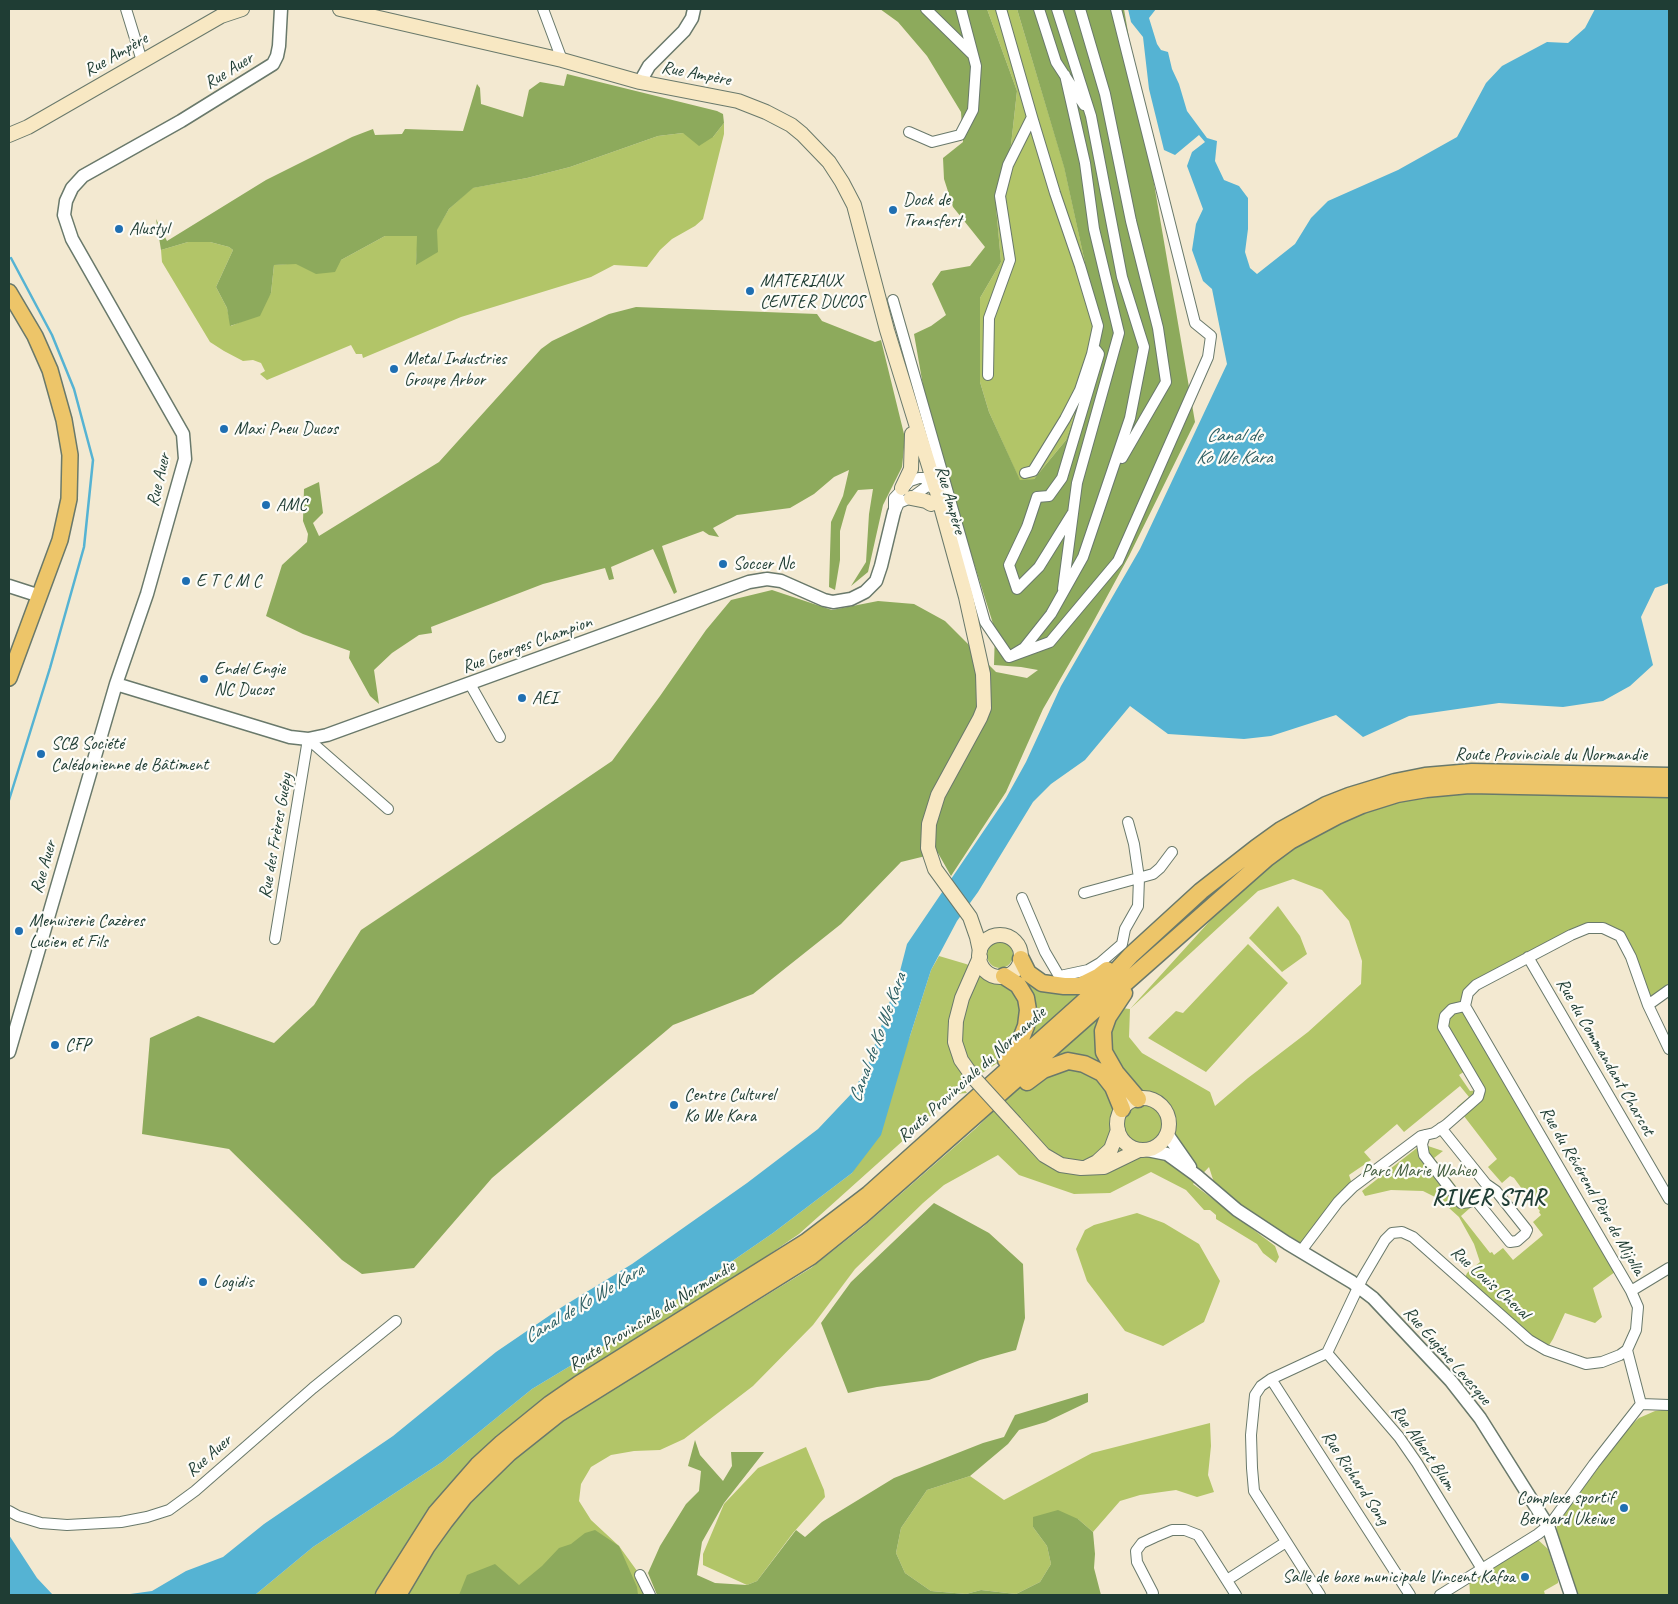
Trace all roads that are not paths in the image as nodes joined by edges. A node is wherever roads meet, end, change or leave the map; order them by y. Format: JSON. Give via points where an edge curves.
{"nodes":[{"id":1,"x":126,"y":9,"type":"edge"},
{"id":2,"x":242,"y":9,"type":"edge"},
{"id":3,"x":281,"y":9,"type":"edge"},
{"id":4,"x":340,"y":9,"type":"edge"},
{"id":5,"x":543,"y":9,"type":"edge"},
{"id":6,"x":694,"y":9,"type":"edge"},
{"id":7,"x":926,"y":9,"type":"edge"},
{"id":8,"x":961,"y":9,"type":"edge"},
{"id":9,"x":1001,"y":9,"type":"edge"},
{"id":10,"x":1039,"y":9,"type":"edge"},
{"id":11,"x":1057,"y":9,"type":"edge"},
{"id":12,"x":1080,"y":9,"type":"edge"},
{"id":13,"x":1116,"y":9,"type":"edge"},
{"id":14,"x":973,"y":54,"type":"junction"},
{"id":15,"x":562,"y":60,"type":"junction"},
{"id":16,"x":142,"y":61,"type":"junction"},
{"id":17,"x":1065,"y":75,"type":"junction"},
{"id":18,"x":640,"y":82,"type":"junction"},
{"id":19,"x":1091,"y":116,"type":"junction"},
{"id":20,"x":1032,"y":117,"type":"junction"},
{"id":21,"x":909,"y":132,"type":"dead end"},
{"id":22,"x":9,"y":135,"type":"edge"},
{"id":23,"x":9,"y":292,"type":"edge"},
{"id":24,"x":893,"y":300,"type":"dead end"},
{"id":25,"x":1094,"y":346,"type":"junction"},
{"id":26,"x":894,"y":356,"type":"junction"},
{"id":27,"x":988,"y":375,"type":"dead end"},
{"id":28,"x":912,"y":434,"type":"junction"},
{"id":29,"x":929,"y":464,"type":"junction"},
{"id":30,"x":1025,"y":473,"type":"dead end"},
{"id":31,"x":1111,"y":476,"type":"junction"},
{"id":32,"x":927,"y":482,"type":"junction"},
{"id":33,"x":906,"y":493,"type":"junction"},
{"id":34,"x":931,"y":504,"type":"junction"},
{"id":35,"x":1073,"y":511,"type":"junction"},
{"id":36,"x":894,"y":512,"type":"joint"},
{"id":37,"x":956,"y":559,"type":"junction"},
{"id":38,"x":9,"y":586,"type":"edge"},
{"id":39,"x":1062,"y":594,"type":"junction"},
{"id":40,"x":40,"y":596,"type":"junction"},
{"id":41,"x":979,"y":652,"type":"junction"},
{"id":42,"x":1009,"y":657,"type":"junction"},
{"id":43,"x":9,"y":678,"type":"edge"},
{"id":44,"x":116,"y":684,"type":"junction"},
{"id":45,"x":470,"y":684,"type":"junction"},
{"id":46,"x":500,"y":737,"type":"dead end"},
{"id":47,"x":308,"y":739,"type":"junction"},
{"id":48,"x":1669,"y":776,"type":"edge"},
{"id":49,"x":1669,"y":789,"type":"edge"},
{"id":50,"x":388,"y":808,"type":"dead end"},
{"id":51,"x":1128,"y":822,"type":"dead end"},
{"id":52,"x":1172,"y":852,"type":"dead end"},
{"id":53,"x":1139,"y":878,"type":"junction"},
{"id":54,"x":1084,"y":893,"type":"dead end"},
{"id":55,"x":1022,"y":898,"type":"dead end"},
{"id":56,"x":968,"y":914,"type":"junction"},
{"id":57,"x":1002,"y":935,"type":"junction"},
{"id":58,"x":274,"y":939,"type":"dead end"},
{"id":59,"x":980,"y":954,"type":"junction"},
{"id":60,"x":1131,"y":955,"type":"junction"},
{"id":61,"x":1528,"y":957,"type":"junction"},
{"id":62,"x":1154,"y":958,"type":"junction"},
{"id":63,"x":1021,"y":959,"type":"junction"},
{"id":64,"x":999,"y":976,"type":"junction"},
{"id":65,"x":1062,"y":981,"type":"junction"},
{"id":66,"x":1669,"y":990,"type":"edge"},
{"id":67,"x":962,"y":998,"type":"junction"},
{"id":68,"x":1648,"y":1005,"type":"junction"},
{"id":69,"x":1465,"y":1006,"type":"junction"},
{"id":70,"x":1669,"y":1049,"type":"edge"},
{"id":71,"x":9,"y":1052,"type":"edge"},
{"id":72,"x":1138,"y":1098,"type":"junction"},
{"id":73,"x":1122,"y":1109,"type":"junction"},
{"id":74,"x":972,"y":1110,"type":"junction"},
{"id":75,"x":1441,"y":1128,"type":"junction"},
{"id":76,"x":1118,"y":1130,"type":"junction"},
{"id":77,"x":1167,"y":1134,"type":"junction"},
{"id":78,"x":1425,"y":1135,"type":"junction"},
{"id":79,"x":1143,"y":1150,"type":"junction"},
{"id":80,"x":1086,"y":1167,"type":"junction"},
{"id":81,"x":1196,"y":1175,"type":"junction"},
{"id":82,"x":1490,"y":1187,"type":"junction"},
{"id":83,"x":1478,"y":1197,"type":"junction"},
{"id":84,"x":1669,"y":1199,"type":"edge"},
{"id":85,"x":1301,"y":1251,"type":"junction"},
{"id":86,"x":1669,"y":1268,"type":"edge"},
{"id":87,"x":1359,"y":1287,"type":"junction"},
{"id":88,"x":1631,"y":1291,"type":"junction"},
{"id":89,"x":396,"y":1321,"type":"dead end"},
{"id":90,"x":1627,"y":1350,"type":"junction"},
{"id":91,"x":1328,"y":1353,"type":"junction"},
{"id":92,"x":1272,"y":1379,"type":"junction"},
{"id":93,"x":1640,"y":1404,"type":"junction"},
{"id":94,"x":1669,"y":1405,"type":"edge"},
{"id":95,"x":9,"y":1511,"type":"edge"},
{"id":96,"x":1548,"y":1526,"type":"junction"},
{"id":97,"x":1286,"y":1542,"type":"junction"},
{"id":98,"x":1482,"y":1569,"type":"junction"},
{"id":99,"x":640,"y":1575,"type":"dead end"},
{"id":100,"x":1227,"y":1580,"type":"junction"},
{"id":101,"x":384,"y":1595,"type":"edge"},
{"id":102,"x":398,"y":1595,"type":"edge"},
{"id":103,"x":650,"y":1595,"type":"edge"},
{"id":104,"x":1153,"y":1595,"type":"edge"},
{"id":105,"x":1236,"y":1595,"type":"edge"},
{"id":106,"x":1320,"y":1595,"type":"edge"},
{"id":107,"x":1410,"y":1595,"type":"edge"},
{"id":108,"x":1440,"y":1595,"type":"edge"},
{"id":109,"x":1571,"y":1595,"type":"edge"}],
"edges":[{"from":1,"to":16,"type":"street"},
{"from":2,"to":16,"type":"main road","name":"Rue Ampère","via":[[221,16]]},
{"from":3,"to":44,"type":"street","name":"Rue Auer","via":[[279,46],[273,64],[83,176],[72,188],[66,202],[64,215],[72,239],[183,434],[185,459],[180,481]]},
{"from":4,"to":15,"type":"main road","name":"Rue Ampère"},
{"from":5,"to":15,"type":"street"},
{"from":6,"to":18,"type":"street","via":[[684,31],[649,66]]},
{"from":7,"to":14,"type":"street"},
{"from":8,"to":14,"type":"street"},
{"from":9,"to":20,"type":"street"},
{"from":10,"to":17,"type":"street","via":[[1056,62]]},
{"from":11,"to":19,"type":"street"},
{"from":12,"to":31,"type":"street","via":[[1105,94],[1131,221],[1158,328],[1166,382]]},
{"from":13,"to":42,"type":"street","via":[[1195,323],[1211,336],[1208,357],[1118,561],[1050,642]]},
{"from":14,"to":21,"type":"street","via":[[976,66],[973,110],[960,135],[932,142]]},
{"from":15,"to":18,"type":"main road","name":"Rue Ampère"},
{"from":16,"to":22,"type":"main road","name":"Rue Ampère","via":[[28,128]]},
{"from":17,"to":19,"type":"street"},
{"from":17,"to":35,"type":"street","via":[[1118,333],[1077,483]]},
{"from":18,"to":26,"type":"main road","name":"Rue Ampère","via":[[738,101],[791,125],[814,144],[842,182],[854,205]]},
{"from":19,"to":31,"type":"street","via":[[1122,277],[1144,347],[1130,418]]},
{"from":20,"to":25,"type":"street","via":[[1098,326]]},
{"from":20,"to":27,"type":"street","via":[[1008,165],[1000,196],[1010,260],[989,318]]},
{"from":23,"to":40,"type":"main road","via":[[35,336],[50,370],[70,455],[69,499],[60,540]]},
{"from":24,"to":42,"type":"street","via":[[985,622]]},
{"from":25,"to":30,"type":"street","via":[[1080,390],[1065,419],[1033,471]]},
{"from":25,"to":35,"type":"street","via":[[1099,354],[1062,478],[1049,496],[1037,497],[1009,565],[1017,589],[1040,567]]},
{"from":26,"to":28,"type":"main road","name":"Rue Ampère","via":[[895,373]]},
{"from":26,"to":29,"type":"main road","name":"Rue Ampère"},
{"from":28,"to":32,"type":"main road","name":"Rue Ampère"},
{"from":28,"to":33,"type":"main road","via":[[911,469]]},
{"from":29,"to":32,"type":"street"},
{"from":29,"to":37,"type":"main road","name":"Rue Ampère"},
{"from":31,"to":39,"type":"street","via":[[1083,557]]},
{"from":32,"to":33,"type":"street","via":[[910,481]]},
{"from":32,"to":34,"type":"main road","name":"Rue Ampère"},
{"from":32,"to":37,"type":"street"},
{"from":33,"to":34,"type":"main road"},
{"from":33,"to":36,"type":"street","name":"Rue Georges Champion","via":[[894,498]]},
{"from":34,"to":41,"type":"main road","name":"Rue Ampère"},
{"from":35,"to":39,"type":"street"},
{"from":36,"to":45,"type":"street","name":"Rue Georges Champion","via":[[876,581],[851,599],[824,600],[781,581],[749,582]]},
{"from":37,"to":41,"type":"main road","name":"Rue Ampère"},
{"from":38,"to":40,"type":"street"},
{"from":39,"to":42,"type":"street","via":[[1051,614],[1024,648]]},
{"from":40,"to":43,"type":"main road"},
{"from":41,"to":56,"type":"main road","name":"Rue Ampère","via":[[984,708],[938,795],[929,824],[928,848],[935,869]]},
{"from":44,"to":47,"type":"street","name":"Rue Georges Champion","via":[[290,737]]},
{"from":44,"to":71,"type":"street","name":"Rue Auer"},
{"from":45,"to":46,"type":"street"},
{"from":45,"to":47,"type":"street","name":"Rue Georges Champion"},
{"from":47,"to":50,"type":"street"},
{"from":47,"to":58,"type":"street","name":"Rue des Frères Guépy"},
{"from":48,"to":60,"type":"highway","name":"Route Provinciale du Normandie","via":[[1472,772],[1425,776],[1371,788],[1326,805],[1256,848],[1201,891]]},
{"from":49,"to":62,"type":"highway","name":"Route Provinciale du Normandie","via":[[1469,785],[1407,792],[1362,805],[1290,841]]},
{"from":51,"to":53,"type":"street"},
{"from":52,"to":53,"type":"street","via":[[1160,868]]},
{"from":53,"to":54,"type":"street"},
{"from":53,"to":65,"type":"street","via":[[1138,906],[1125,929],[1122,944],[1100,963]]},
{"from":55,"to":65,"type":"street","via":[[1045,952]]},
{"from":56,"to":57,"type":"main road","via":[[982,926]]},
{"from":56,"to":59,"type":"main road"},
{"from":57,"to":59,"type":"main road","via":[[985,941]]},
{"from":57,"to":63,"type":"main road","via":[[1017,943]]},
{"from":59,"to":64,"type":"main road","via":[[984,968]]},
{"from":59,"to":67,"type":"main road"},
{"from":60,"to":65,"type":"highway","via":[[1080,986]]},
{"from":60,"to":74,"type":"highway","name":"Route Provinciale du Normandie"},
{"from":61,"to":68,"type":"street","via":[[1588,928],[1603,928],[1620,936]]},
{"from":61,"to":69,"type":"street","via":[[1476,985],[1468,993]]},
{"from":61,"to":84,"type":"street","name":"Rue du Commandant Charcot"},
{"from":62,"to":72,"type":"highway","via":[[1116,1003],[1103,1030],[1104,1052],[1116,1073]]},
{"from":62,"to":74,"type":"highway","name":"Route Provinciale du Normandie"},
{"from":63,"to":64,"type":"main road","via":[[1015,970]]},
{"from":63,"to":65,"type":"highway","via":[[1028,973],[1042,983]]},
{"from":64,"to":67,"type":"main road","via":[[983,978]]},
{"from":64,"to":74,"type":"highway","via":[[1018,985],[1026,998],[1026,1026],[1017,1049],[985,1080]]},
{"from":66,"to":68,"type":"street"},
{"from":67,"to":80,"type":"main road","bridge":true,"via":[[955,1042],[961,1060],[972,1076],[1044,1155],[1061,1165]]},
{"from":68,"to":70,"type":"street"},
{"from":69,"to":75,"type":"street","via":[[1445,1016],[1444,1027],[1480,1090],[1478,1097]]},
{"from":69,"to":88,"type":"street","name":"Rue du Révérend Père de Mijolla"},
{"from":72,"to":73,"type":"main road"},
{"from":72,"to":77,"type":"main road","via":[[1152,1100],[1163,1107],[1169,1122]]},
{"from":73,"to":74,"type":"highway","via":[[1113,1087],[1102,1073],[1068,1060],[1043,1070],[1022,1086]]},
{"from":73,"to":76,"type":"main road","via":[[1118,1116]]},
{"from":74,"to":101,"type":"highway","name":"Route Provinciale du Normandie","via":[[806,1242],[579,1384],[502,1443],[436,1513]]},
{"from":74,"to":102,"type":"highway","name":"Route Provinciale du Normandie","via":[[861,1216],[810,1257],[586,1395],[509,1453],[452,1513]]},
{"from":75,"to":78,"type":"street"},
{"from":75,"to":82,"type":"street"},
{"from":76,"to":79,"type":"main road","via":[[1125,1143]]},
{"from":76,"to":80,"type":"main road","via":[[1111,1149]]},
{"from":77,"to":79,"type":"main road","via":[[1160,1143]]},
{"from":77,"to":81,"type":"street","name":"Rue Eugène Levesque"},
{"from":78,"to":83,"type":"street","via":[[1422,1144],[1424,1155],[1461,1203]]},
{"from":78,"to":85,"type":"street","via":[[1353,1186]]},
{"from":79,"to":80,"type":"main road","via":[[1104,1167]]},
{"from":79,"to":81,"type":"street","name":"Rue Eugène Levesque","via":[[1167,1154]]},
{"from":81,"to":85,"type":"street","name":"Rue Eugène Levesque","via":[[1238,1210]]},
{"from":82,"to":83,"type":"street"},
{"from":82,"to":83,"type":"street","via":[[1527,1230],[1517,1241],[1510,1242],[1479,1204]]},
{"from":85,"to":87,"type":"street","name":"Rue Eugène Levesque"},
{"from":86,"to":88,"type":"street"},
{"from":87,"to":90,"type":"street","name":"Rue Louis Cheval","via":[[1385,1240],[1392,1233],[1402,1232],[1413,1237],[1529,1340],[1546,1350],[1586,1364],[1602,1362]]},
{"from":87,"to":91,"type":"street"},
{"from":87,"to":96,"type":"street","name":"Rue Eugène Levesque","via":[[1451,1381],[1480,1418]]},
{"from":88,"to":90,"type":"street","name":"Rue du Révérend Père de Mijolla","via":[[1638,1306],[1636,1330]]},
{"from":89,"to":95,"type":"street","name":"Rue Auer","via":[[313,1388],[195,1492],[169,1510],[122,1522],[66,1525],[40,1523]]},
{"from":90,"to":93,"type":"street"},
{"from":91,"to":92,"type":"street"},
{"from":91,"to":98,"type":"street","name":"Rue Albert Blum","via":[[1399,1436]]},
{"from":92,"to":97,"type":"street","via":[[1255,1395],[1252,1468],[1254,1491]]},
{"from":92,"to":107,"type":"street","name":"Rue Richard Song"},
{"from":93,"to":94,"type":"street"},
{"from":93,"to":96,"type":"street"},
{"from":96,"to":98,"type":"street"},
{"from":96,"to":109,"type":"street","name":"Rue Eugène Levesque"},
{"from":97,"to":100,"type":"street"},
{"from":97,"to":106,"type":"street"},
{"from":98,"to":108,"type":"street"},
{"from":99,"to":103,"type":"street"},
{"from":100,"to":104,"type":"street","via":[[1198,1535],[1172,1530],[1142,1543],[1136,1551],[1137,1562]]},
{"from":100,"to":105,"type":"street"}]}
